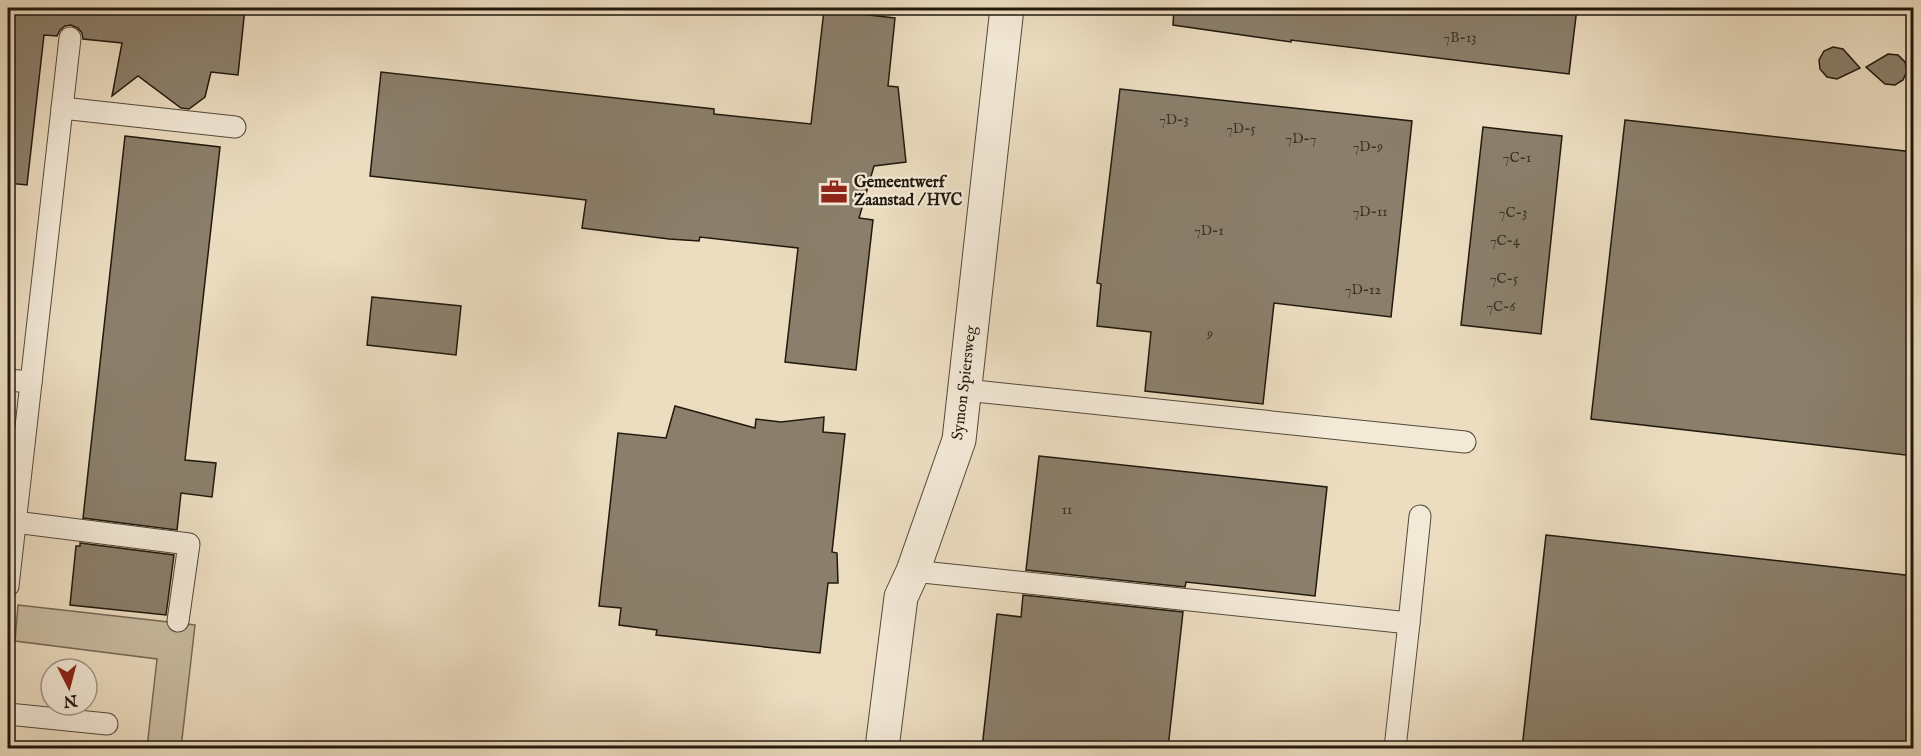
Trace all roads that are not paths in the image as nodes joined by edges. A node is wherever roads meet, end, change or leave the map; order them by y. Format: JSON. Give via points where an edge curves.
{"nodes":[{"id":1,"x":1007,"y":8,"type":"edge"},
{"id":2,"x":70,"y":38,"type":"dead end"},
{"id":3,"x":62,"y":108,"type":"junction"},
{"id":4,"x":235,"y":127,"type":"dead end"},
{"id":5,"x":8,"y":380,"type":"edge"},
{"id":6,"x":31,"y":382,"type":"junction"},
{"id":7,"x":965,"y":390,"type":"junction"},
{"id":8,"x":1466,"y":442,"type":"dead end"},
{"id":9,"x":1420,"y":516,"type":"dead end"},
{"id":10,"x":15,"y":522,"type":"junction"},
{"id":11,"x":913,"y":571,"type":"junction"},
{"id":12,"x":8,"y":586,"type":"edge"},
{"id":13,"x":178,"y":621,"type":"dead end"},
{"id":14,"x":1409,"y":623,"type":"junction"},
{"id":15,"x":8,"y":714,"type":"edge"},
{"id":16,"x":107,"y":724,"type":"dead end"},
{"id":17,"x":882,"y":748,"type":"edge"},
{"id":18,"x":1395,"y":748,"type":"edge"}],
"edges":[{"from":1,"to":7,"type":"street","name":"Symon Spiersweg"},
{"from":2,"to":3,"type":"lane"},
{"from":3,"to":4,"type":"lane"},
{"from":3,"to":6,"type":"lane"},
{"from":5,"to":6,"type":"lane"},
{"from":6,"to":10,"type":"lane"},
{"from":7,"to":8,"type":"lane"},
{"from":7,"to":11,"type":"street","name":"Symon Spiersweg","via":[[959,440]]},
{"from":9,"to":14,"type":"lane"},
{"from":10,"to":12,"type":"lane"},
{"from":10,"to":13,"type":"lane","via":[[189,544]]},
{"from":11,"to":14,"type":"lane"},
{"from":11,"to":17,"type":"street","name":"Symon Spiersweg","via":[[901,597]]},
{"from":14,"to":18,"type":"lane"},
{"from":15,"to":16,"type":"lane"}]}
